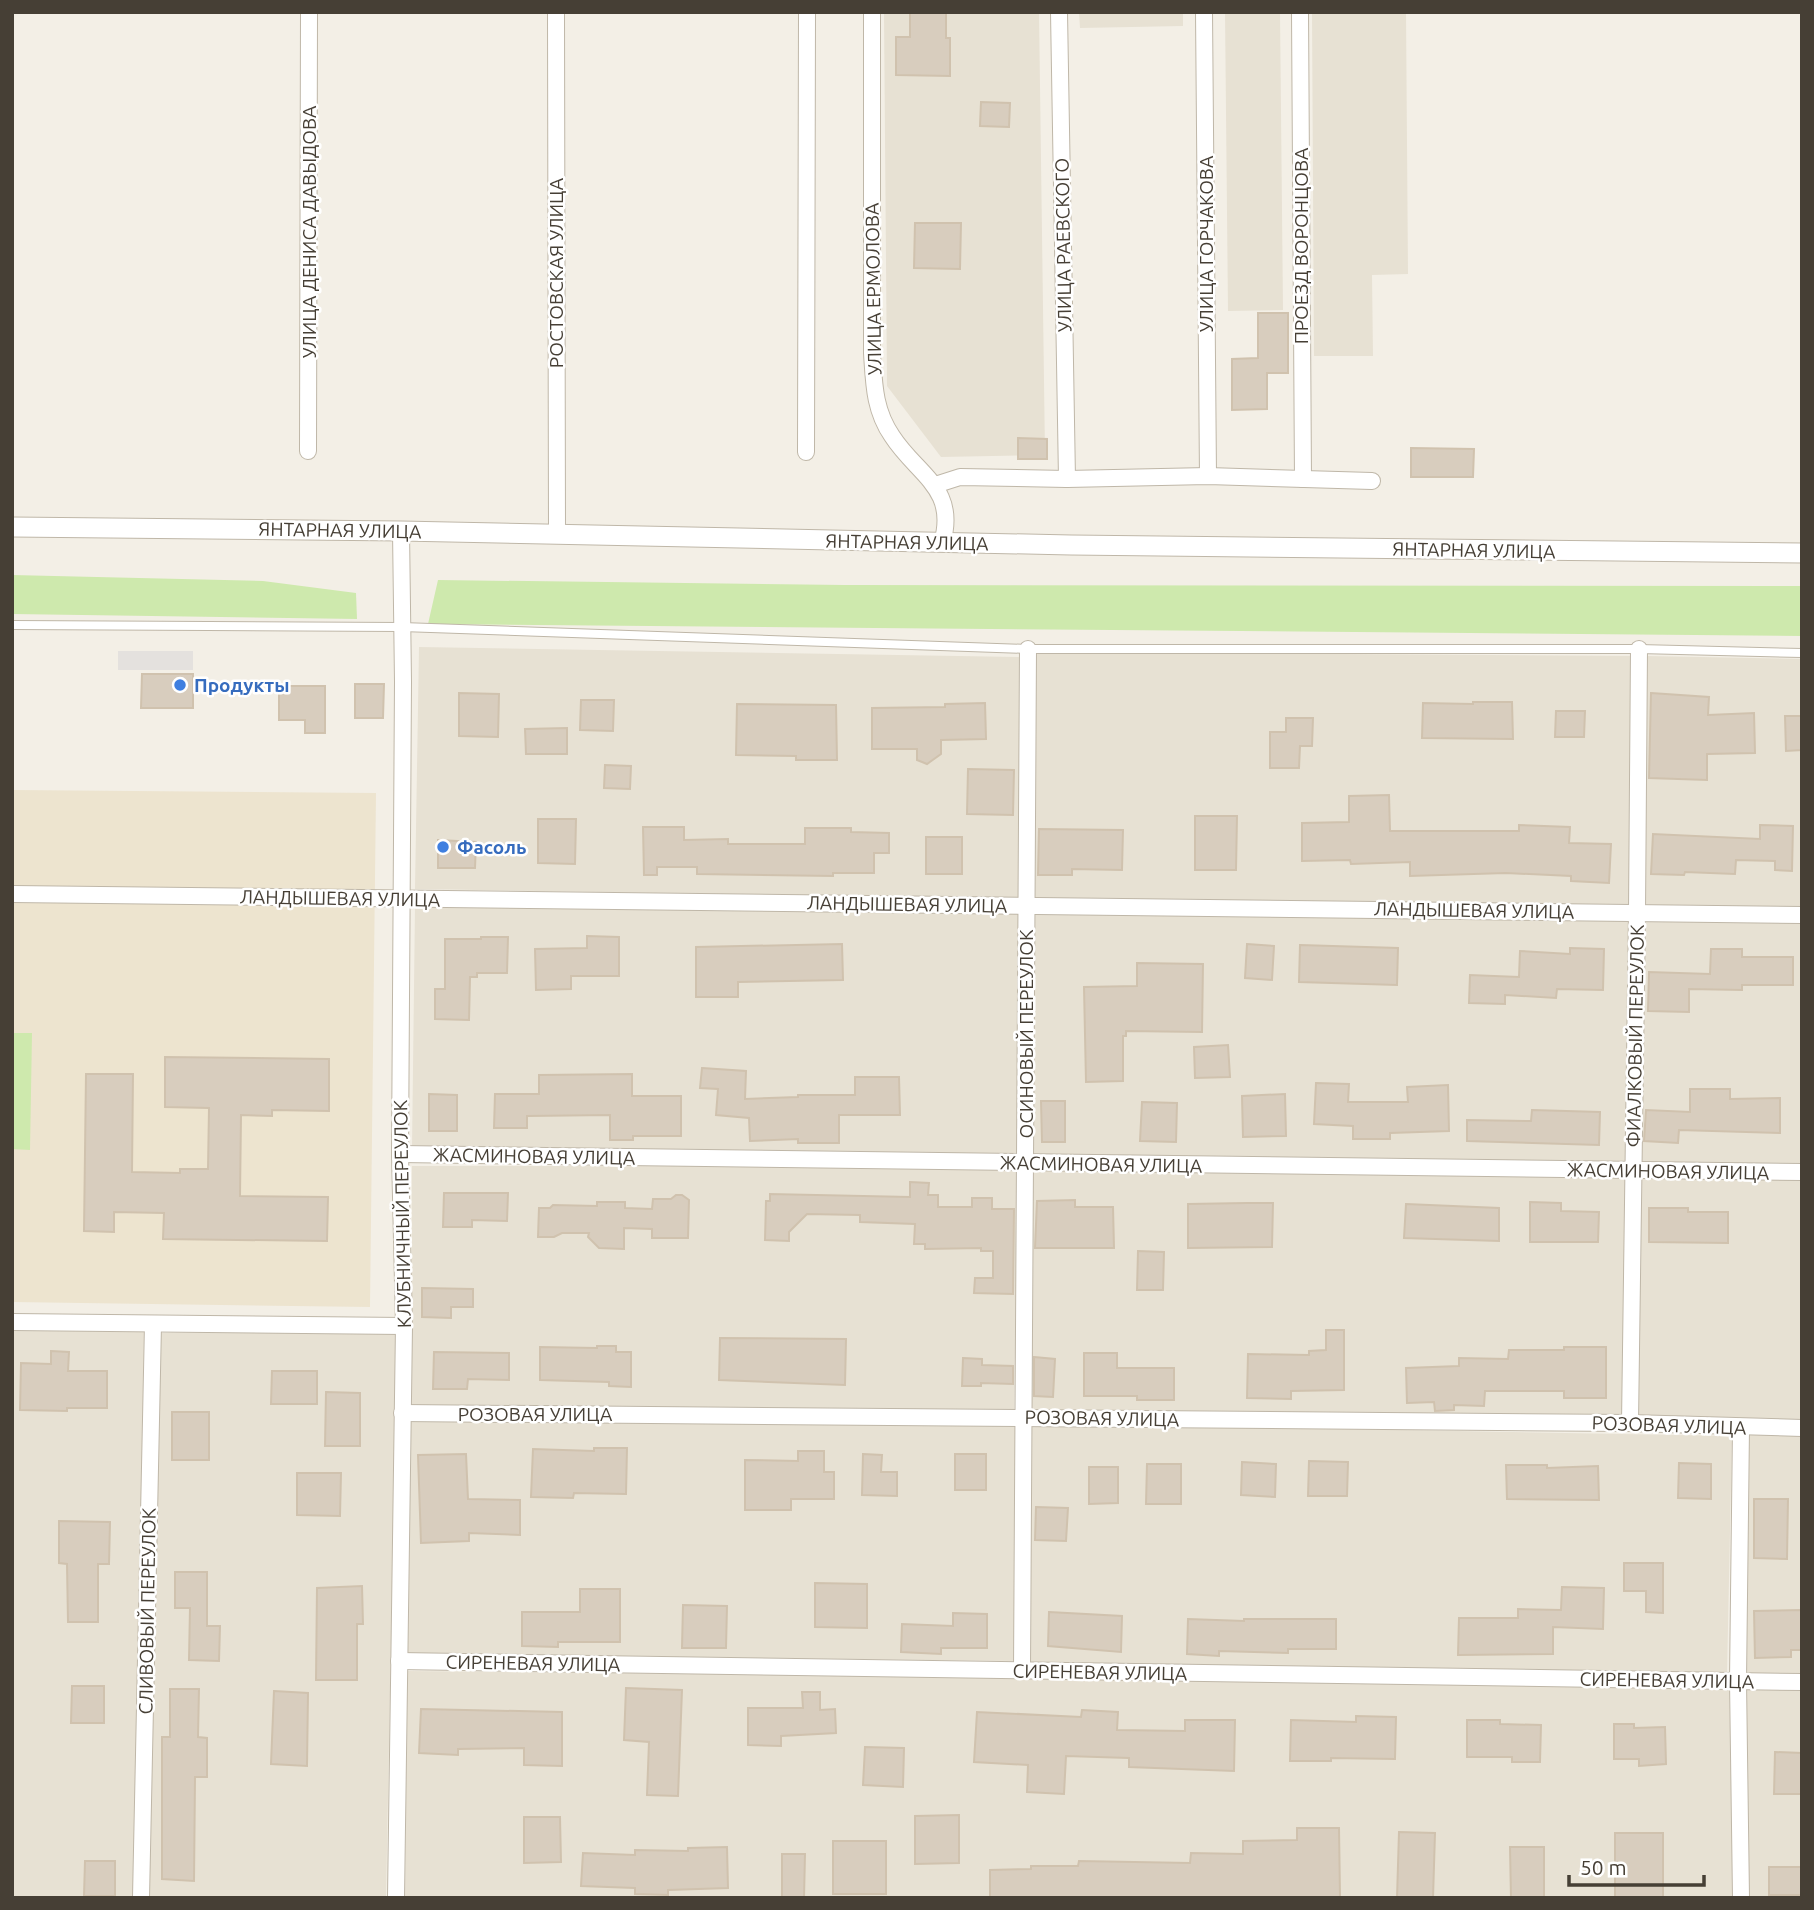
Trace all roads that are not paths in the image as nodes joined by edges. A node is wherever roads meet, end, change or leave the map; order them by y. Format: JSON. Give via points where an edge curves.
{"nodes":[{"id":1,"x":309,"y":12,"type":"edge"},
{"id":2,"x":556,"y":12,"type":"edge"},
{"id":3,"x":807,"y":12,"type":"edge"},
{"id":4,"x":872,"y":12,"type":"edge"},
{"id":5,"x":1059,"y":12,"type":"edge"},
{"id":6,"x":1204,"y":12,"type":"edge"},
{"id":7,"x":1300,"y":12,"type":"edge"},
{"id":8,"x":308,"y":451,"type":"dead end"},
{"id":9,"x":806,"y":452,"type":"dead end"},
{"id":10,"x":1208,"y":476,"type":"junction"},
{"id":11,"x":1066,"y":479,"type":"junction"},
{"id":12,"x":1303,"y":479,"type":"junction"},
{"id":13,"x":1372,"y":481,"type":"dead end"},
{"id":14,"x":935,"y":485,"type":"junction"},
{"id":15,"x":12,"y":527,"type":"edge"},
{"id":16,"x":401,"y":531,"type":"junction"},
{"id":17,"x":556,"y":534,"type":"junction"},
{"id":18,"x":942,"y":543,"type":"junction"},
{"id":19,"x":1802,"y":553,"type":"edge"},
{"id":20,"x":12,"y":625,"type":"edge"},
{"id":21,"x":402,"y":627,"type":"junction"},
{"id":22,"x":1028,"y":649,"type":"junction"},
{"id":23,"x":1639,"y":649,"type":"junction"},
{"id":24,"x":1802,"y":653,"type":"edge"},
{"id":25,"x":12,"y":894,"type":"edge"},
{"id":26,"x":400,"y":899,"type":"junction"},
{"id":27,"x":1026,"y":906,"type":"junction"},
{"id":28,"x":1637,"y":912,"type":"junction"},
{"id":29,"x":1802,"y":915,"type":"edge"},
{"id":30,"x":400,"y":1154,"type":"junction"},
{"id":31,"x":1026,"y":1163,"type":"junction"},
{"id":32,"x":1632,"y":1170,"type":"junction"},
{"id":33,"x":1802,"y":1172,"type":"edge"},
{"id":34,"x":12,"y":1322,"type":"edge"},
{"id":35,"x":153,"y":1324,"type":"junction"},
{"id":36,"x":404,"y":1326,"type":"junction"},
{"id":37,"x":402,"y":1413,"type":"junction"},
{"id":38,"x":1022,"y":1417,"type":"junction"},
{"id":39,"x":1630,"y":1423,"type":"junction"},
{"id":40,"x":1741,"y":1427,"type":"junction"},
{"id":41,"x":1802,"y":1428,"type":"edge"},
{"id":42,"x":399,"y":1661,"type":"junction"},
{"id":43,"x":1023,"y":1671,"type":"junction"},
{"id":44,"x":1738,"y":1681,"type":"junction"},
{"id":45,"x":1802,"y":1682,"type":"edge"},
{"id":46,"x":141,"y":1898,"type":"edge"},
{"id":47,"x":396,"y":1898,"type":"edge"},
{"id":48,"x":1741,"y":1898,"type":"edge"}],
"edges":[{"from":1,"to":8,"type":"street","name":"УЛИЦА ДЕНИСА ДАВЫДОВА"},
{"from":2,"to":17,"type":"street","name":"РОСТОВСКАЯ УЛИЦА"},
{"from":3,"to":9,"type":"street"},
{"from":4,"to":14,"type":"street","name":"УЛИЦА ЕРМОЛОВА","via":[[875,401],[892,436]]},
{"from":5,"to":11,"type":"street","name":"УЛИЦА РАЕВСКОГО"},
{"from":6,"to":10,"type":"street","name":"УЛИЦА ГОРЧАКОВА"},
{"from":7,"to":12,"type":"street","name":"ПРОЕЗД ВОРОНЦОВА"},
{"from":10,"to":11,"type":"street"},
{"from":10,"to":12,"type":"street"},
{"from":11,"to":14,"type":"street","via":[[960,477]]},
{"from":12,"to":13,"type":"street"},
{"from":14,"to":18,"type":"street","name":"УЛИЦА ЕРМОЛОВА","via":[[946,515]]},
{"from":15,"to":16,"type":"street","name":"ЯНТАРНАЯ УЛИЦА"},
{"from":16,"to":17,"type":"street","name":"ЯНТАРНАЯ УЛИЦА"},
{"from":16,"to":21,"type":"street","name":"КЛУБНИЧНЫЙ ПЕРЕУЛОК"},
{"from":17,"to":18,"type":"street","name":"ЯНТАРНАЯ УЛИЦА"},
{"from":18,"to":19,"type":"street","name":"ЯНТАРНАЯ УЛИЦА"},
{"from":20,"to":21,"type":"lane"},
{"from":21,"to":22,"type":"lane"},
{"from":21,"to":26,"type":"street","name":"КЛУБНИЧНЫЙ ПЕРЕУЛОК"},
{"from":22,"to":23,"type":"lane"},
{"from":22,"to":27,"type":"street","name":"ОСИНОВЫЙ ПЕРЕУЛОК"},
{"from":23,"to":24,"type":"lane"},
{"from":23,"to":28,"type":"street","name":"ФИАЛКОВЫЙ ПЕРЕУЛОК"},
{"from":25,"to":26,"type":"street","name":"ЛАНДЫШЕВАЯ УЛИЦА"},
{"from":26,"to":27,"type":"street","name":"ЛАНДЫШЕВАЯ УЛИЦА"},
{"from":26,"to":30,"type":"street","name":"КЛУБНИЧНЫЙ ПЕРЕУЛОК"},
{"from":27,"to":28,"type":"street","name":"ЛАНДЫШЕВАЯ УЛИЦА"},
{"from":27,"to":31,"type":"street","name":"ОСИНОВЫЙ ПЕРЕУЛОК"},
{"from":28,"to":29,"type":"street","name":"ЛАНДЫШЕВАЯ УЛИЦА"},
{"from":28,"to":32,"type":"street","name":"ФИАЛКОВЫЙ ПЕРЕУЛОК"},
{"from":30,"to":31,"type":"street","name":"ЖАСМИНОВАЯ УЛИЦА"},
{"from":30,"to":36,"type":"street","name":"КЛУБНИЧНЫЙ ПЕРЕУЛОК"},
{"from":31,"to":32,"type":"street","name":"ЖАСМИНОВАЯ УЛИЦА"},
{"from":31,"to":38,"type":"street","name":"ОСИНОВЫЙ ПЕРЕУЛОК"},
{"from":32,"to":33,"type":"street","name":"ЖАСМИНОВАЯ УЛИЦА"},
{"from":32,"to":39,"type":"street","name":"ФИАЛКОВЫЙ ПЕРЕУЛОК"},
{"from":34,"to":35,"type":"street"},
{"from":35,"to":36,"type":"street"},
{"from":35,"to":46,"type":"street","name":"СЛИВОВЫЙ ПЕРЕУЛОК"},
{"from":36,"to":37,"type":"street","name":"КЛУБНИЧНЫЙ ПЕРЕУЛОК"},
{"from":37,"to":38,"type":"street","name":"РОЗОВАЯ УЛИЦА"},
{"from":37,"to":42,"type":"street","name":"КЛУБНИЧНЫЙ ПЕРЕУЛОК"},
{"from":38,"to":39,"type":"street","name":"РОЗОВАЯ УЛИЦА"},
{"from":38,"to":43,"type":"street","name":"ОСИНОВЫЙ ПЕРЕУЛОК"},
{"from":39,"to":40,"type":"street","name":"РОЗОВАЯ УЛИЦА"},
{"from":40,"to":41,"type":"street","name":"РОЗОВАЯ УЛИЦА"},
{"from":40,"to":44,"type":"street"},
{"from":42,"to":43,"type":"street","name":"СИРЕНЕВАЯ УЛИЦА"},
{"from":42,"to":47,"type":"street","name":"КЛУБНИЧНЫЙ ПЕРЕУЛОК"},
{"from":43,"to":44,"type":"street","name":"СИРЕНЕВАЯ УЛИЦА"},
{"from":44,"to":45,"type":"street","name":"СИРЕНЕВАЯ УЛИЦА"},
{"from":44,"to":48,"type":"street"}]}
